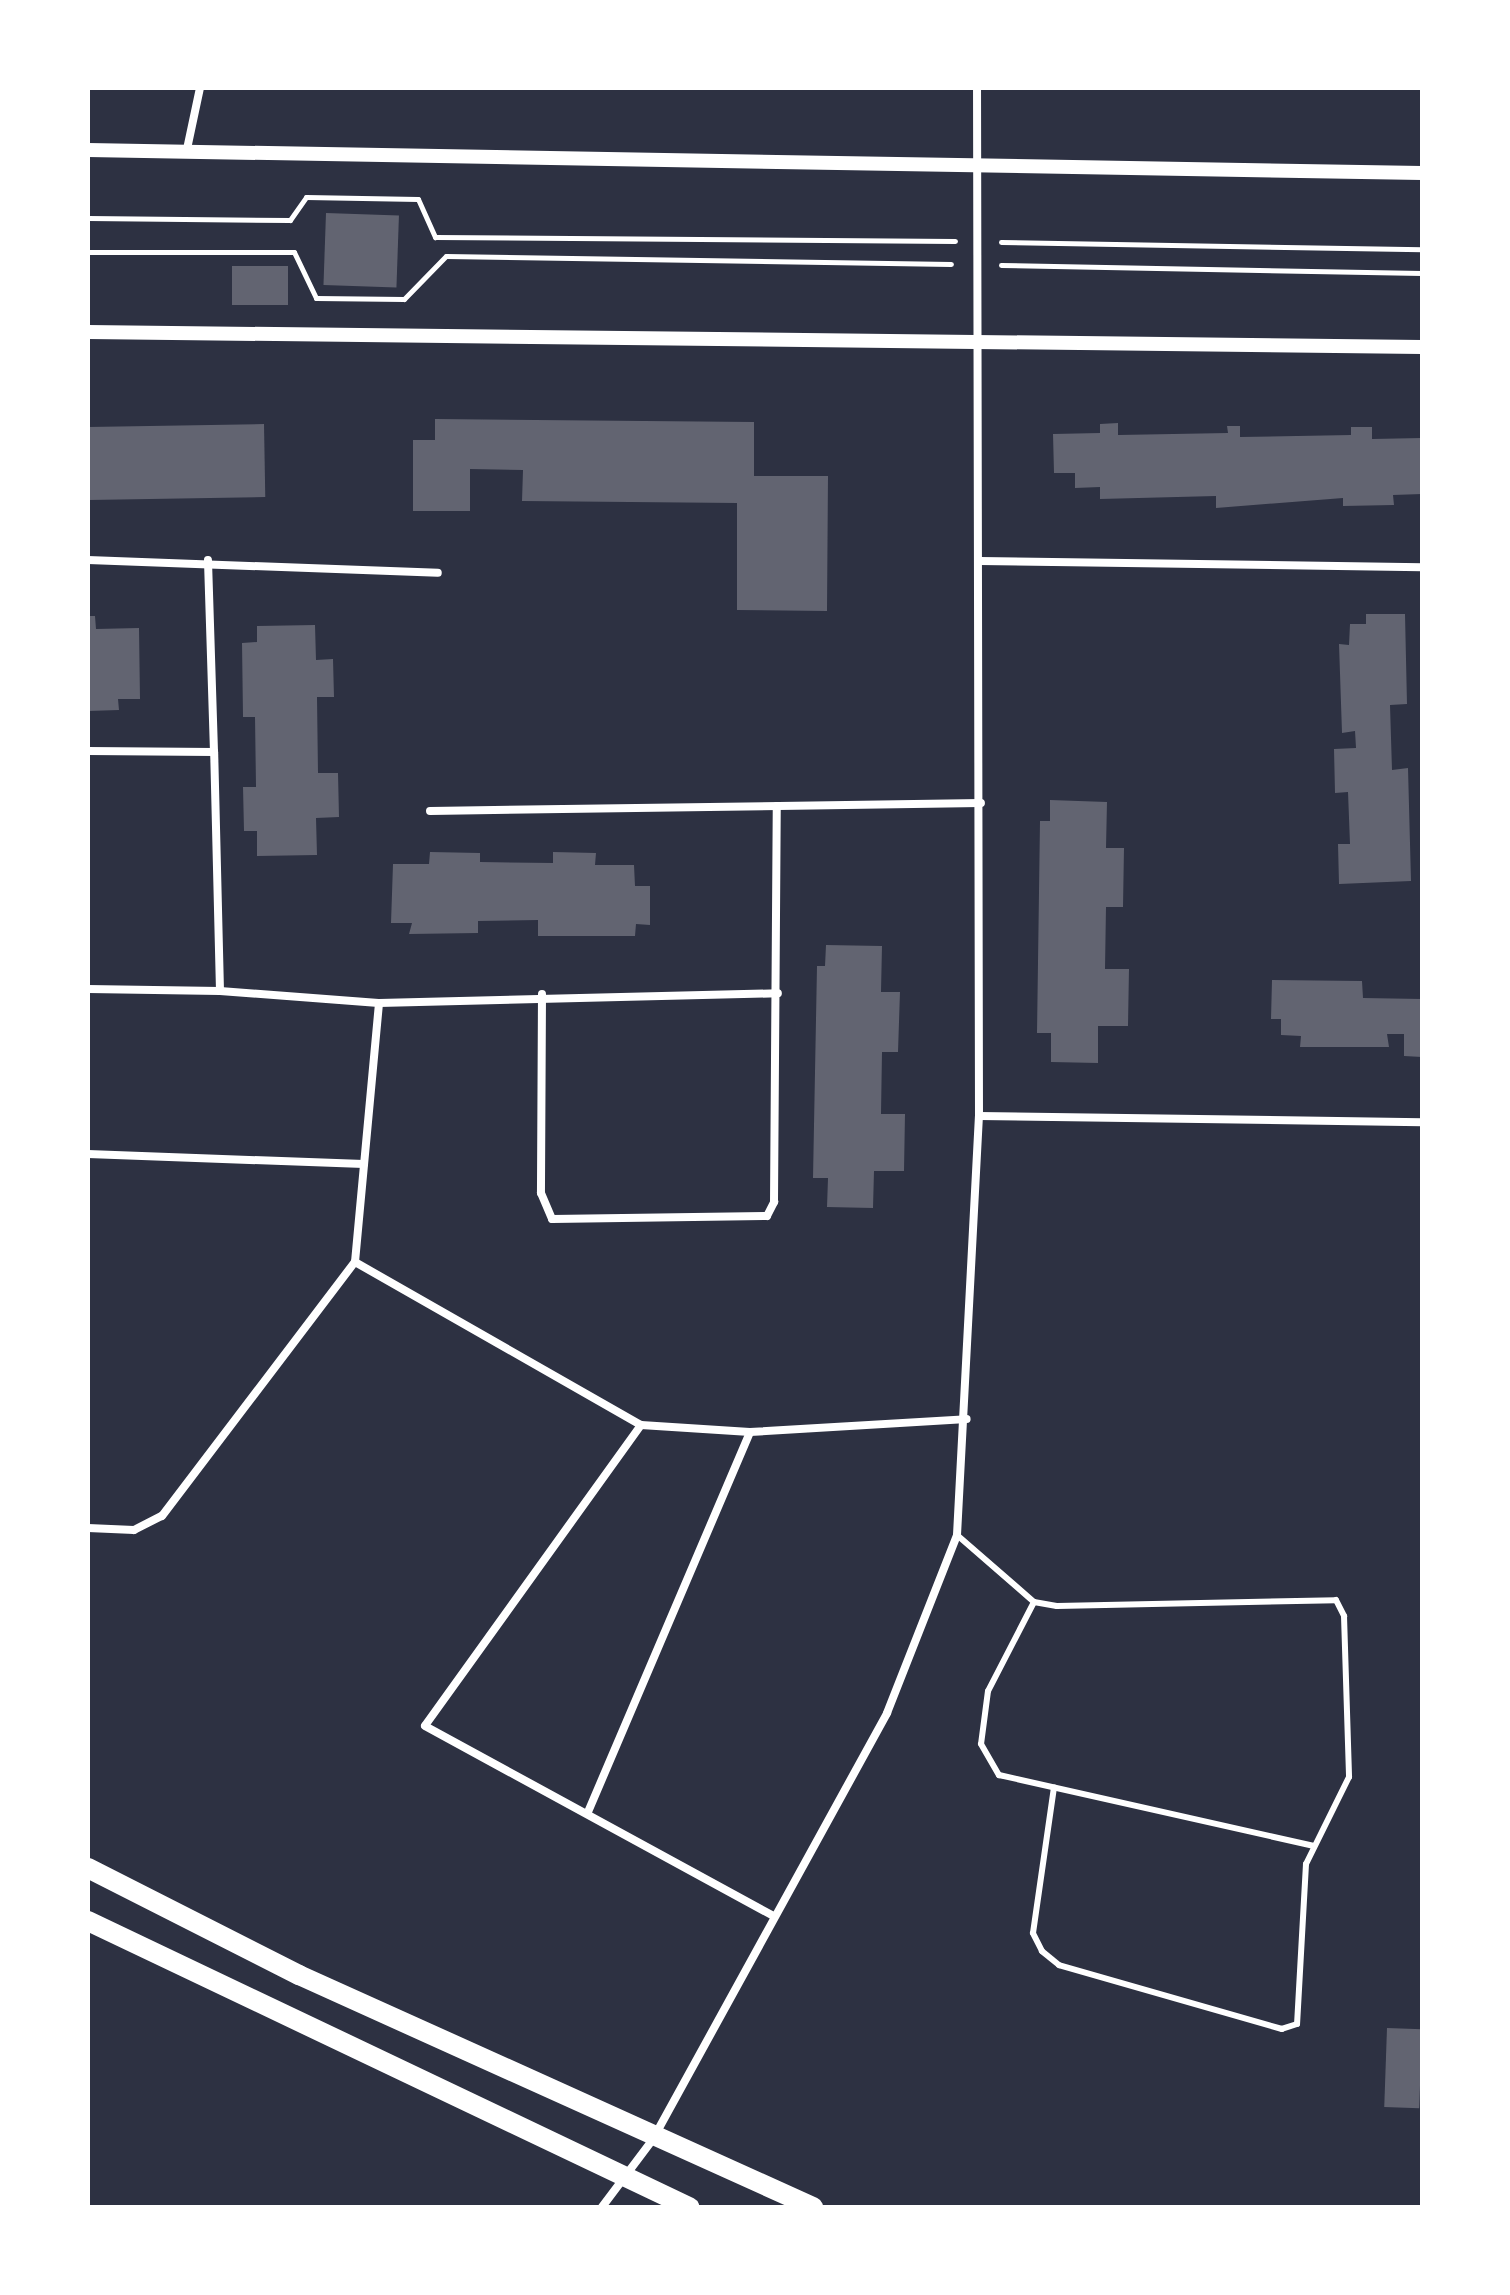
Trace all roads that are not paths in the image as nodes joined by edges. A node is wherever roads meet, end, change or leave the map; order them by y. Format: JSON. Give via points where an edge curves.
{"nodes":[{"id":1,"x":200,"y":88,"type":"edge"},
{"id":2,"x":977,"y":88,"type":"edge"},
{"id":3,"x":187,"y":149,"type":"junction"},
{"id":4,"x":88,"y":150,"type":"edge"},
{"id":5,"x":977,"y":163,"type":"junction"},
{"id":6,"x":1422,"y":173,"type":"edge"},
{"id":7,"x":88,"y":332,"type":"edge"},
{"id":8,"x":978,"y":338,"type":"junction"},
{"id":9,"x":1422,"y":347,"type":"edge"},
{"id":10,"x":88,"y":560,"type":"edge"},
{"id":11,"x":208,"y":560,"type":"junction"},
{"id":12,"x":980,"y":561,"type":"junction"},
{"id":13,"x":1422,"y":567,"type":"edge"},
{"id":14,"x":438,"y":573,"type":"dead end"},
{"id":15,"x":88,"y":751,"type":"edge"},
{"id":16,"x":214,"y":752,"type":"junction"},
{"id":17,"x":981,"y":803,"type":"junction"},
{"id":18,"x":777,"y":806,"type":"junction"},
{"id":19,"x":430,"y":811,"type":"dead end"},
{"id":20,"x":88,"y":989,"type":"edge"},
{"id":21,"x":220,"y":991,"type":"junction"},
{"id":22,"x":778,"y":993,"type":"junction"},
{"id":23,"x":542,"y":994,"type":"junction"},
{"id":24,"x":379,"y":1003,"type":"junction"},
{"id":25,"x":979,"y":1116,"type":"junction"},
{"id":26,"x":1422,"y":1122,"type":"edge"},
{"id":27,"x":88,"y":1154,"type":"edge"},
{"id":28,"x":364,"y":1164,"type":"junction"},
{"id":29,"x":355,"y":1262,"type":"junction"},
{"id":30,"x":967,"y":1419,"type":"junction"},
{"id":31,"x":641,"y":1425,"type":"junction"},
{"id":32,"x":750,"y":1432,"type":"junction"},
{"id":33,"x":88,"y":1528,"type":"edge"},
{"id":34,"x":957,"y":1535,"type":"junction"},
{"id":35,"x":1034,"y":1602,"type":"junction"},
{"id":36,"x":1054,"y":1788,"type":"junction"},
{"id":37,"x":588,"y":1812,"type":"junction"},
{"id":38,"x":1314,"y":1846,"type":"junction"},
{"id":39,"x":88,"y":1868,"type":"edge"},
{"id":40,"x":773,"y":1916,"type":"junction"},
{"id":41,"x":88,"y":1921,"type":"edge"},
{"id":42,"x":653,"y":2139,"type":"junction"},
{"id":43,"x":626,"y":2178,"type":"junction"},
{"id":44,"x":602,"y":2207,"type":"edge"},
{"id":45,"x":689,"y":2207,"type":"edge"},
{"id":46,"x":813,"y":2207,"type":"edge"}],
"edges":[{"from":1,"to":3,"type":"street"},
{"from":2,"to":5,"type":"street"},
{"from":3,"to":4,"type":"street"},
{"from":3,"to":5,"type":"street"},
{"from":5,"to":6,"type":"street"},
{"from":5,"to":8,"type":"street"},
{"from":7,"to":8,"type":"street"},
{"from":8,"to":9,"type":"street"},
{"from":8,"to":12,"type":"street"},
{"from":10,"to":11,"type":"street"},
{"from":11,"to":14,"type":"street"},
{"from":11,"to":16,"type":"street"},
{"from":12,"to":13,"type":"street"},
{"from":12,"to":17,"type":"street"},
{"from":15,"to":16,"type":"street"},
{"from":16,"to":21,"type":"street"},
{"from":17,"to":18,"type":"street"},
{"from":17,"to":25,"type":"street"},
{"from":18,"to":19,"type":"street"},
{"from":18,"to":22,"type":"street"},
{"from":20,"to":21,"type":"street"},
{"from":21,"to":24,"type":"street"},
{"from":22,"to":23,"type":"street"},
{"from":22,"to":23,"type":"street","via":[[774,1202],[767,1216],[562,1225],[548,1214],[541,1193]]},
{"from":23,"to":24,"type":"street"},
{"from":24,"to":28,"type":"street"},
{"from":25,"to":26,"type":"street"},
{"from":25,"to":30,"type":"street"},
{"from":27,"to":28,"type":"street"},
{"from":28,"to":29,"type":"street"},
{"from":29,"to":31,"type":"street"},
{"from":29,"to":33,"type":"street","via":[[162,1516],[134,1530]]},
{"from":30,"to":32,"type":"street"},
{"from":30,"to":34,"type":"street"},
{"from":31,"to":32,"type":"street"},
{"from":31,"to":37,"type":"street","via":[[426,1717],[431,1733]]},
{"from":32,"to":37,"type":"street"},
{"from":34,"to":35,"type":"lane"},
{"from":34,"to":40,"type":"street","via":[[887,1713]]},
{"from":35,"to":36,"type":"lane","via":[[997,1666],[981,1744],[999,1775]]},
{"from":35,"to":38,"type":"lane","via":[[1336,1600],[1344,1616],[1349,1777]]},
{"from":36,"to":38,"type":"lane"},
{"from":36,"to":38,"type":"lane","via":[[1033,1933],[1042,1951],[1059,1965],[1282,2029],[1299,2018],[1302,1886]]},
{"from":37,"to":40,"type":"street"},
{"from":39,"to":42,"type":"main road"},
{"from":40,"to":42,"type":"street"},
{"from":41,"to":43,"type":"main road"},
{"from":42,"to":43,"type":"street"},
{"from":42,"to":46,"type":"main road"},
{"from":43,"to":44,"type":"street"},
{"from":43,"to":45,"type":"main road"}]}
